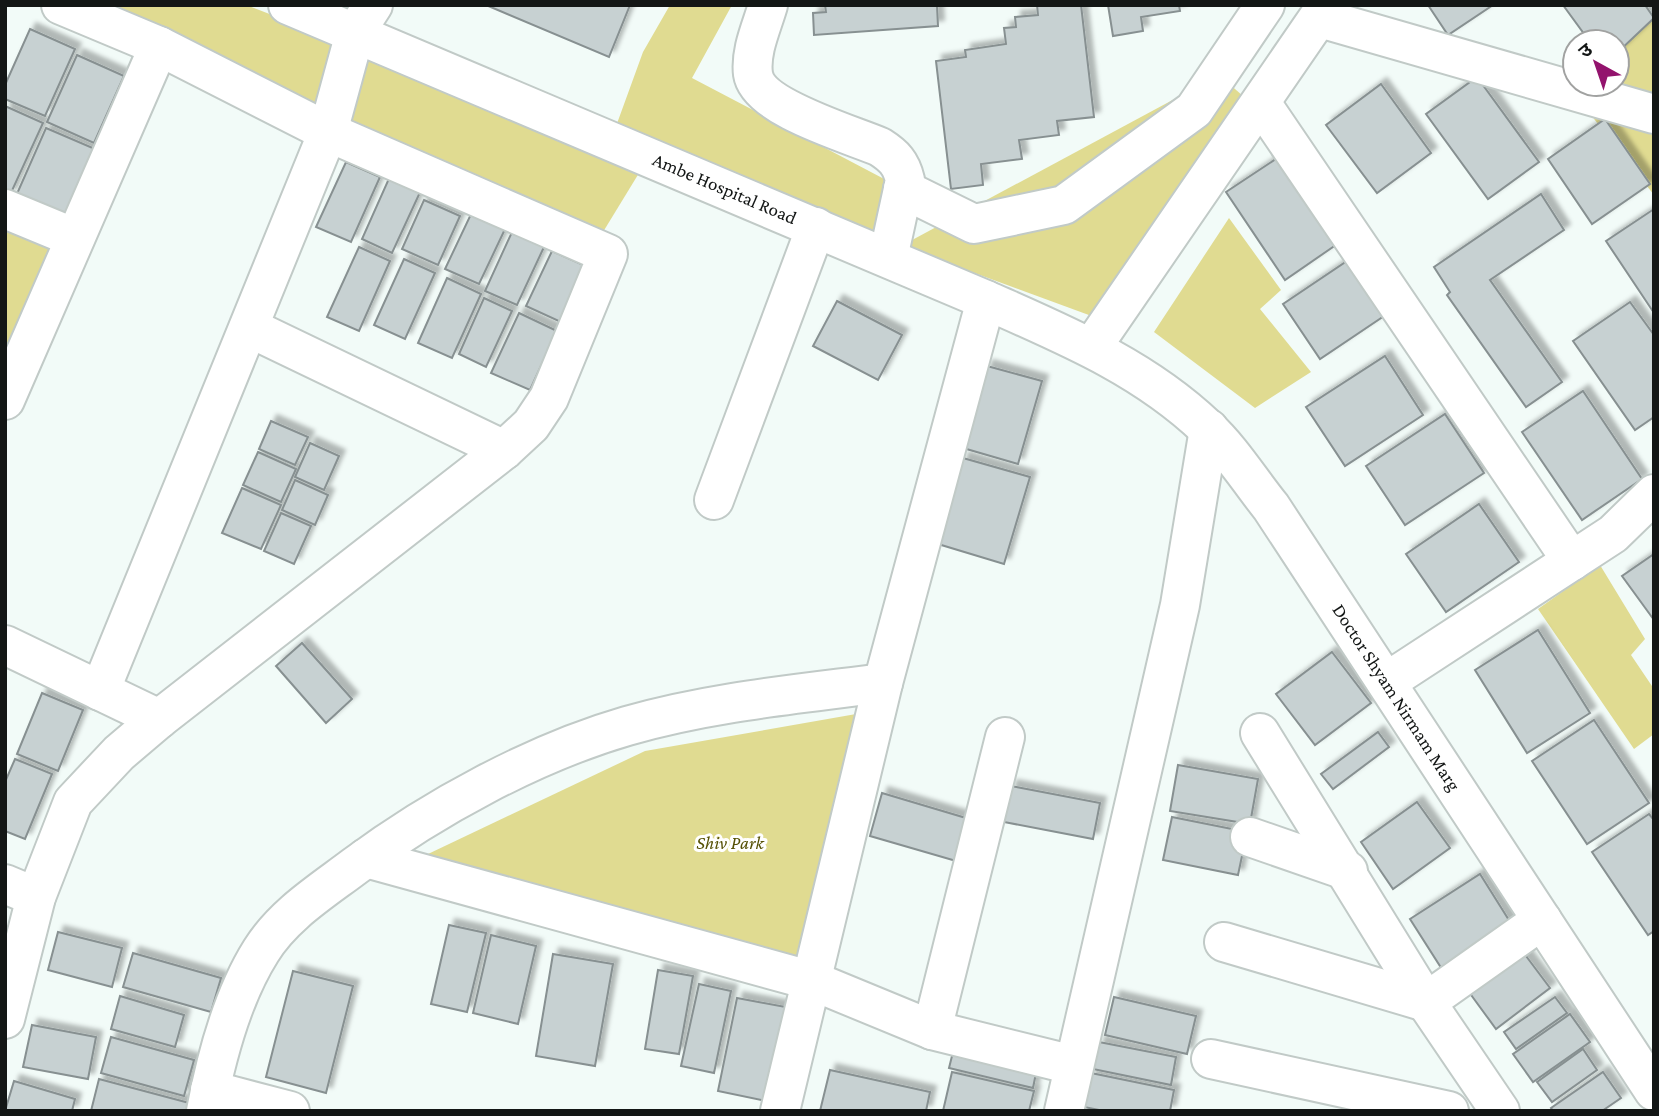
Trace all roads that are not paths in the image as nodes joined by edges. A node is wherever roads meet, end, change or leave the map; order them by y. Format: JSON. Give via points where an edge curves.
{"nodes":[{"id":1,"x":61,"y":5,"type":"edge"},
{"id":2,"x":288,"y":5,"type":"edge"},
{"id":3,"x":768,"y":5,"type":"edge"},
{"id":4,"x":1265,"y":5,"type":"edge"},
{"id":5,"x":1323,"y":12,"type":"edge"},
{"id":6,"x":364,"y":19,"type":"edge"},
{"id":7,"x":159,"y":46,"type":"junction"},
{"id":8,"x":1261,"y":103,"type":"junction"},
{"id":9,"x":1654,"y":114,"type":"edge"},
{"id":10,"x":328,"y":132,"type":"junction"},
{"id":11,"x":903,"y":189,"type":"junction"},
{"id":12,"x":5,"y":209,"type":"edge"},
{"id":13,"x":816,"y":227,"type":"junction"},
{"id":14,"x":75,"y":238,"type":"junction"},
{"id":15,"x":888,"y":258,"type":"junction"},
{"id":16,"x":986,"y":300,"type":"junction"},
{"id":17,"x":250,"y":328,"type":"junction"},
{"id":18,"x":1092,"y":347,"type":"junction"},
{"id":19,"x":5,"y":400,"type":"edge"},
{"id":20,"x":1209,"y":429,"type":"junction"},
{"id":21,"x":504,"y":450,"type":"junction"},
{"id":22,"x":1654,"y":494,"type":"edge"},
{"id":23,"x":714,"y":500,"type":"dead end"},
{"id":24,"x":1572,"y":561,"type":"junction"},
{"id":25,"x":5,"y":645,"type":"edge"},
{"id":26,"x":1388,"y":681,"type":"junction"},
{"id":27,"x":883,"y":683,"type":"junction"},
{"id":28,"x":100,"y":691,"type":"junction"},
{"id":29,"x":159,"y":719,"type":"junction"},
{"id":30,"x":1260,"y":733,"type":"dead end"},
{"id":31,"x":1005,"y":737,"type":"dead end"},
{"id":32,"x":1250,"y":837,"type":"dead end"},
{"id":33,"x":366,"y":858,"type":"junction"},
{"id":34,"x":1348,"y":871,"type":"junction"},
{"id":35,"x":21,"y":891,"type":"edge"},
{"id":36,"x":1542,"y":920,"type":"junction"},
{"id":37,"x":1224,"y":942,"type":"dead end"},
{"id":38,"x":813,"y":981,"type":"junction"},
{"id":39,"x":1426,"y":1002,"type":"junction"},
{"id":40,"x":5,"y":1017,"type":"edge"},
{"id":41,"x":932,"y":1030,"type":"junction"},
{"id":42,"x":1211,"y":1059,"type":"dead end"},
{"id":43,"x":1073,"y":1065,"type":"junction"},
{"id":44,"x":1654,"y":1091,"type":"edge"},
{"id":45,"x":208,"y":1100,"type":"edge"},
{"id":46,"x":290,"y":1111,"type":"edge"},
{"id":47,"x":780,"y":1111,"type":"edge"},
{"id":48,"x":1064,"y":1111,"type":"edge"},
{"id":49,"x":1449,"y":1111,"type":"edge"},
{"id":50,"x":1500,"y":1111,"type":"edge"}],
"edges":[{"from":1,"to":7,"type":"street"},
{"from":2,"to":6,"type":"street"},
{"from":3,"to":11,"type":"street","via":[[754,53],[757,87],[772,101],[894,156],[902,168]]},
{"from":4,"to":11,"type":"street","via":[[1194,110],[1064,205],[974,224]]},
{"from":5,"to":8,"type":"street"},
{"from":5,"to":9,"type":"street"},
{"from":6,"to":10,"type":"street"},
{"from":6,"to":13,"type":"street","name":"Ambe Hospital Road"},
{"from":7,"to":10,"type":"street"},
{"from":7,"to":14,"type":"street"},
{"from":8,"to":18,"type":"street"},
{"from":8,"to":24,"type":"street"},
{"from":10,"to":17,"type":"street"},
{"from":10,"to":21,"type":"street","via":[[608,254],[549,398],[531,425]]},
{"from":11,"to":15,"type":"street"},
{"from":12,"to":14,"type":"street"},
{"from":13,"to":15,"type":"street","name":"Ambe Hospital Road"},
{"from":13,"to":23,"type":"street"},
{"from":14,"to":19,"type":"street"},
{"from":15,"to":16,"type":"street","name":"Ambe Hospital Road"},
{"from":16,"to":18,"type":"street","name":"Ambe Hospital Road"},
{"from":16,"to":27,"type":"street"},
{"from":17,"to":21,"type":"street"},
{"from":17,"to":28,"type":"street"},
{"from":18,"to":20,"type":"street","name":"Doctor Shyam Nirmam Marg","via":[[1153,382]]},
{"from":20,"to":26,"type":"street","name":"Doctor Shyam Nirmam Marg","via":[[1271,507]]},
{"from":20,"to":43,"type":"street","via":[[1180,605]]},
{"from":21,"to":29,"type":"street"},
{"from":22,"to":24,"type":"street","via":[[1613,534]]},
{"from":24,"to":26,"type":"street"},
{"from":25,"to":28,"type":"street"},
{"from":26,"to":36,"type":"street","name":"Doctor Shyam Nirmam Marg"},
{"from":27,"to":33,"type":"street","via":[[726,705],[628,726],[517,768]]},
{"from":27,"to":38,"type":"street"},
{"from":28,"to":29,"type":"street"},
{"from":29,"to":35,"type":"street","via":[[73,802]]},
{"from":30,"to":34,"type":"street"},
{"from":31,"to":41,"type":"street"},
{"from":32,"to":34,"type":"street"},
{"from":33,"to":38,"type":"street"},
{"from":33,"to":45,"type":"street","via":[[290,915],[262,950],[233,1015]]},
{"from":34,"to":39,"type":"street"},
{"from":35,"to":40,"type":"street"},
{"from":36,"to":39,"type":"street"},
{"from":36,"to":44,"type":"street","name":"Doctor Shyam Nirmam Marg"},
{"from":37,"to":39,"type":"street"},
{"from":38,"to":41,"type":"street"},
{"from":38,"to":47,"type":"street"},
{"from":39,"to":50,"type":"street"},
{"from":41,"to":43,"type":"street"},
{"from":42,"to":49,"type":"street"},
{"from":43,"to":48,"type":"street"},
{"from":45,"to":46,"type":"street"}]}
